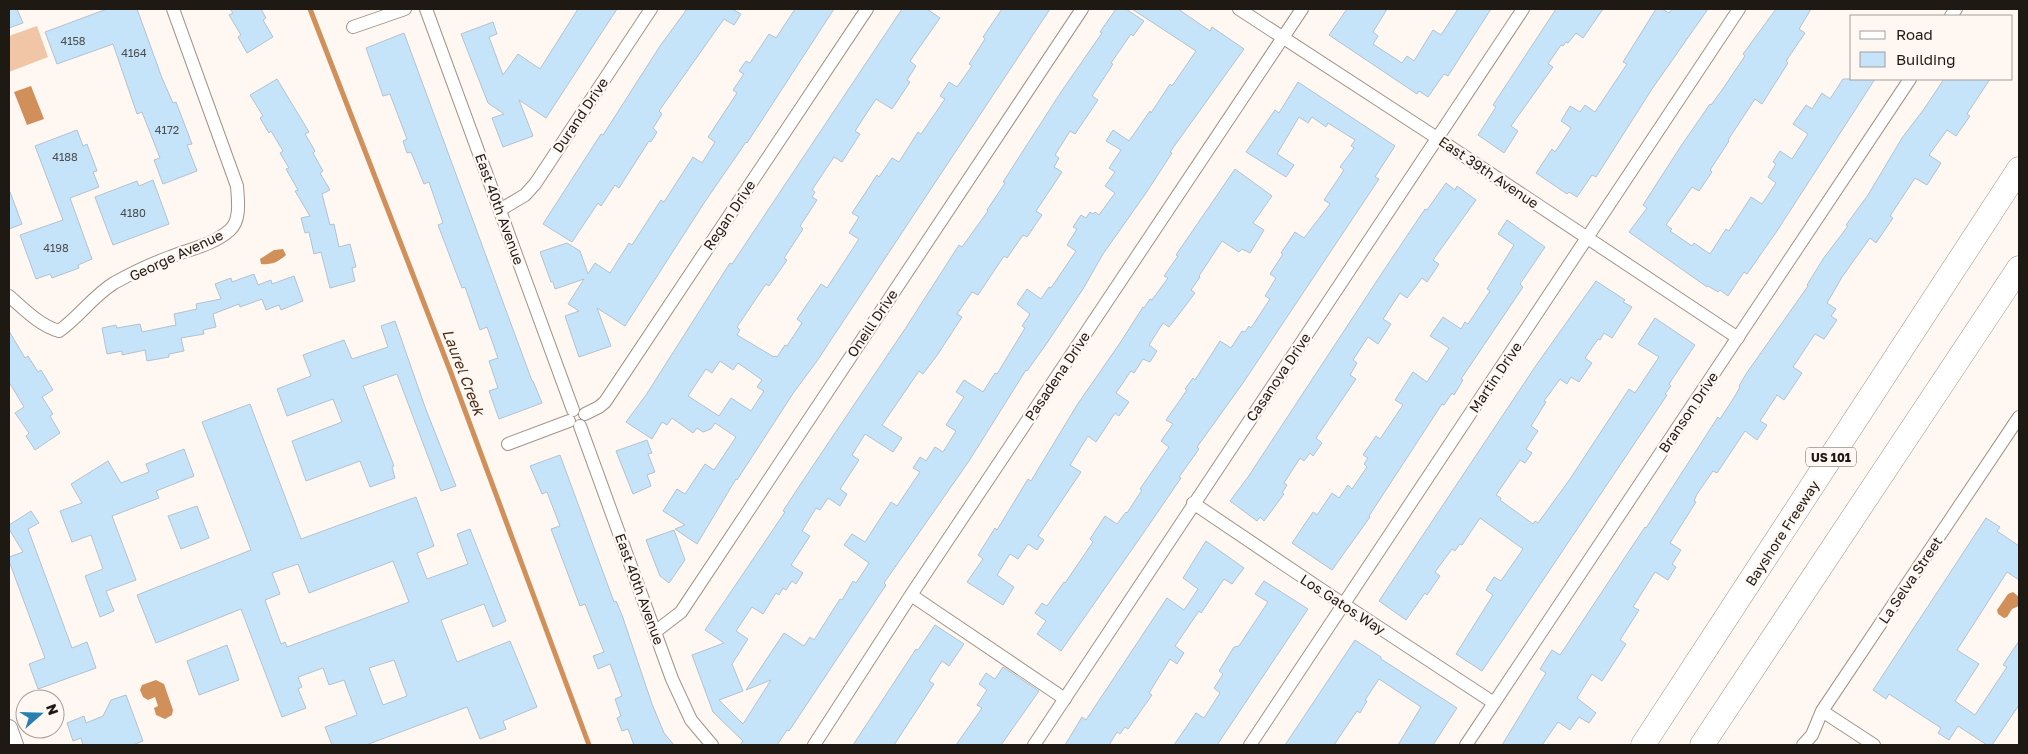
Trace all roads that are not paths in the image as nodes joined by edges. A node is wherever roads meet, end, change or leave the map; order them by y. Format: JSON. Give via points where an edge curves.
{"nodes":[{"id":1,"x":174,"y":9,"type":"edge"},
{"id":2,"x":405,"y":9,"type":"edge"},
{"id":3,"x":426,"y":9,"type":"edge"},
{"id":4,"x":651,"y":9,"type":"edge"},
{"id":5,"x":867,"y":9,"type":"edge"},
{"id":6,"x":1082,"y":9,"type":"edge"},
{"id":7,"x":1239,"y":9,"type":"edge"},
{"id":8,"x":1302,"y":9,"type":"edge"},
{"id":9,"x":1523,"y":9,"type":"edge"},
{"id":10,"x":1739,"y":9,"type":"edge"},
{"id":11,"x":353,"y":28,"type":"dead end"},
{"id":12,"x":1284,"y":37,"type":"junction"},
{"id":13,"x":1909,"y":80,"type":"edge"},
{"id":14,"x":1437,"y":138,"type":"junction"},
{"id":15,"x":2019,"y":169,"type":"edge"},
{"id":16,"x":500,"y":210,"type":"junction"},
{"id":17,"x":1588,"y":238,"type":"junction"},
{"id":18,"x":2019,"y":268,"type":"edge"},
{"id":19,"x":9,"y":296,"type":"edge"},
{"id":20,"x":1738,"y":338,"type":"junction"},
{"id":21,"x":2019,"y":417,"type":"edge"},
{"id":22,"x":577,"y":418,"type":"junction"},
{"id":23,"x":508,"y":444,"type":"dead end"},
{"id":24,"x":1193,"y":503,"type":"junction"},
{"id":25,"x":911,"y":595,"type":"junction"},
{"id":26,"x":1343,"y":604,"type":"junction"},
{"id":27,"x":656,"y":632,"type":"junction"},
{"id":28,"x":1065,"y":699,"type":"junction"},
{"id":29,"x":1494,"y":703,"type":"junction"},
{"id":30,"x":1822,"y":711,"type":"junction"},
{"id":31,"x":9,"y":728,"type":"edge"},
{"id":32,"x":15,"y":745,"type":"edge"},
{"id":33,"x":712,"y":745,"type":"edge"},
{"id":34,"x":814,"y":745,"type":"edge"},
{"id":35,"x":1034,"y":745,"type":"edge"},
{"id":36,"x":1250,"y":745,"type":"edge"},
{"id":37,"x":1466,"y":745,"type":"edge"},
{"id":38,"x":1642,"y":745,"type":"edge"},
{"id":39,"x":1702,"y":745,"type":"edge"},
{"id":40,"x":1803,"y":745,"type":"edge"},
{"id":41,"x":1874,"y":745,"type":"edge"}],
"edges":[{"from":1,"to":19,"type":"street","name":"George Avenue","via":[[238,186],[238,209],[231,229],[215,240],[169,257],[114,284],[59,331],[48,328]]},
{"from":2,"to":11,"type":"street"},
{"from":3,"to":16,"type":"street","name":"East 40th Avenue"},
{"from":4,"to":16,"type":"street","name":"Durand Drive","via":[[535,184],[525,196]]},
{"from":5,"to":22,"type":"street","name":"Regan Drive","via":[[605,402]]},
{"from":6,"to":27,"type":"street","name":"Oneill Drive","via":[[680,612]]},
{"from":7,"to":12,"type":"street","name":"East 39th Avenue"},
{"from":8,"to":12,"type":"street","name":"Pasadena Drive"},
{"from":9,"to":14,"type":"street","name":"Casanova Drive"},
{"from":10,"to":17,"type":"street","name":"Martin Drive"},
{"from":12,"to":14,"type":"street","name":"East 39th Avenue"},
{"from":12,"to":25,"type":"street","name":"Pasadena Drive"},
{"from":13,"to":20,"type":"street","name":"Branson Drive"},
{"from":14,"to":17,"type":"street","name":"East 39th Avenue"},
{"from":14,"to":24,"type":"street","name":"Casanova Drive"},
{"from":15,"to":38,"type":"highway","name":"Bayshore Freeway","number":"US 101"},
{"from":16,"to":22,"type":"street","name":"East 40th Avenue"},
{"from":17,"to":20,"type":"street","name":"East 39th Avenue"},
{"from":17,"to":26,"type":"street","name":"Martin Drive"},
{"from":18,"to":39,"type":"highway"},
{"from":20,"to":29,"type":"street","name":"Branson Drive"},
{"from":21,"to":30,"type":"street","name":"La Selva Street"},
{"from":22,"to":23,"type":"street","name":"Regan Drive"},
{"from":22,"to":27,"type":"street","name":"East 40th Avenue"},
{"from":24,"to":26,"type":"street","name":"Los Gatos Way"},
{"from":24,"to":28,"type":"street","name":"Casanova Drive"},
{"from":25,"to":28,"type":"street"},
{"from":25,"to":34,"type":"street","name":"Pasadena Drive"},
{"from":26,"to":29,"type":"street","name":"Los Gatos Way"},
{"from":26,"to":36,"type":"street","name":"Martin Drive"},
{"from":27,"to":33,"type":"street","name":"East 40th Avenue","via":[[672,679],[692,720]]},
{"from":28,"to":35,"type":"street","name":"Casanova Drive"},
{"from":29,"to":37,"type":"street","name":"Branson Drive"},
{"from":30,"to":40,"type":"street","name":"La Selva Street","via":[[1812,736]]},
{"from":30,"to":41,"type":"street"},
{"from":31,"to":32,"type":"street"}]}
